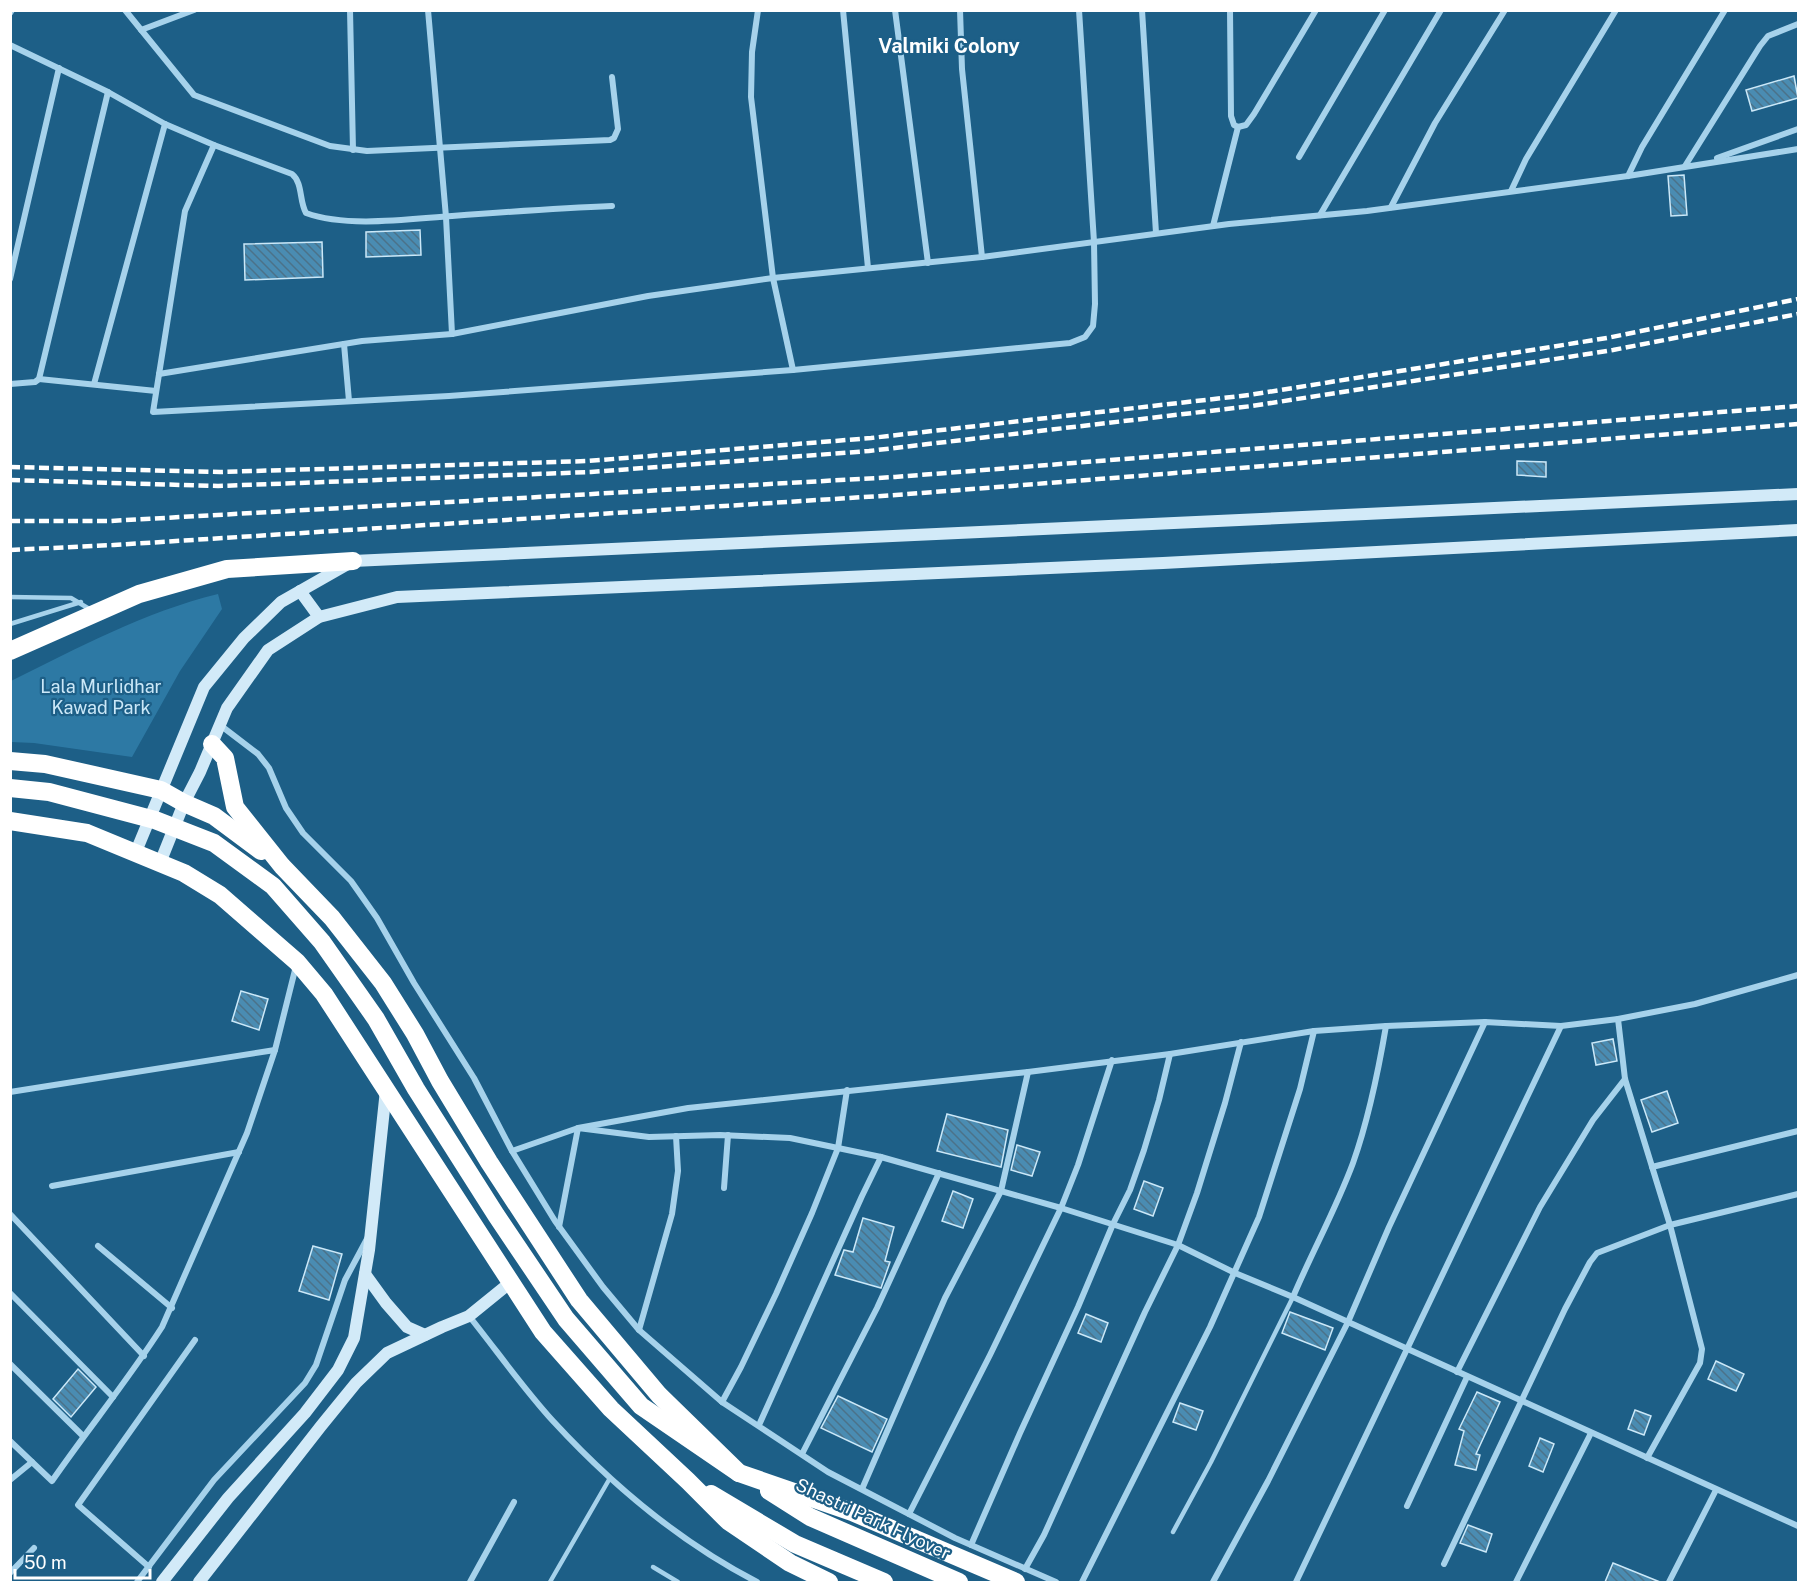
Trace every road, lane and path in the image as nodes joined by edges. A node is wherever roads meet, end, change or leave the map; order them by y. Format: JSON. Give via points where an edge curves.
{"nodes":[{"id":1,"x":125,"y":10,"type":"edge"},
{"id":2,"x":194,"y":10,"type":"edge"},
{"id":3,"x":350,"y":10,"type":"edge"},
{"id":4,"x":428,"y":10,"type":"edge"},
{"id":5,"x":758,"y":10,"type":"edge"},
{"id":6,"x":843,"y":10,"type":"edge"},
{"id":7,"x":895,"y":10,"type":"edge"},
{"id":8,"x":960,"y":10,"type":"edge"},
{"id":9,"x":1079,"y":10,"type":"edge"},
{"id":10,"x":1142,"y":10,"type":"edge"},
{"id":11,"x":1230,"y":10,"type":"edge"},
{"id":12,"x":1316,"y":10,"type":"edge"},
{"id":13,"x":1385,"y":10,"type":"edge"},
{"id":14,"x":1441,"y":10,"type":"edge"},
{"id":15,"x":1505,"y":10,"type":"edge"},
{"id":16,"x":1616,"y":10,"type":"edge"},
{"id":17,"x":1725,"y":10,"type":"edge"},
{"id":18,"x":1798,"y":24,"type":"edge"},
{"id":19,"x":141,"y":30,"type":"junction"},
{"id":20,"x":10,"y":45,"type":"edge"},
{"id":21,"x":59,"y":68,"type":"junction"},
{"id":22,"x":612,"y":77,"type":"dead end"},
{"id":23,"x":108,"y":92,"type":"junction"},
{"id":24,"x":165,"y":124,"type":"junction"},
{"id":25,"x":1238,"y":127,"type":"junction"},
{"id":26,"x":1798,"y":129,"type":"edge"},
{"id":27,"x":214,"y":145,"type":"junction"},
{"id":28,"x":440,"y":148,"type":"junction"},
{"id":29,"x":1798,"y":148,"type":"edge"},
{"id":30,"x":353,"y":150,"type":"junction"},
{"id":31,"x":1299,"y":157,"type":"dead end"},
{"id":32,"x":1704,"y":163,"type":"junction"},
{"id":33,"x":1685,"y":166,"type":"junction"},
{"id":34,"x":1628,"y":176,"type":"junction"},
{"id":35,"x":1511,"y":191,"type":"junction"},
{"id":36,"x":612,"y":206,"type":"dead end"},
{"id":37,"x":1391,"y":207,"type":"junction"},
{"id":38,"x":1320,"y":215,"type":"junction"},
{"id":39,"x":446,"y":217,"type":"junction"},
{"id":40,"x":1213,"y":226,"type":"junction"},
{"id":41,"x":1156,"y":233,"type":"junction"},
{"id":42,"x":1094,"y":242,"type":"junction"},
{"id":43,"x":982,"y":257,"type":"junction"},
{"id":44,"x":928,"y":263,"type":"junction"},
{"id":45,"x":868,"y":268,"type":"junction"},
{"id":46,"x":773,"y":278,"type":"junction"},
{"id":47,"x":10,"y":279,"type":"edge"},
{"id":48,"x":452,"y":334,"type":"junction"},
{"id":49,"x":344,"y":344,"type":"junction"},
{"id":50,"x":793,"y":370,"type":"junction"},
{"id":51,"x":159,"y":374,"type":"junction"},
{"id":52,"x":39,"y":379,"type":"junction"},
{"id":53,"x":10,"y":384,"type":"edge"},
{"id":54,"x":94,"y":384,"type":"junction"},
{"id":55,"x":156,"y":391,"type":"junction"},
{"id":56,"x":349,"y":401,"type":"junction"},
{"id":57,"x":1798,"y":494,"type":"edge"},
{"id":58,"x":1798,"y":530,"type":"edge"},
{"id":59,"x":353,"y":561,"type":"junction"},
{"id":60,"x":300,"y":591,"type":"junction"},
{"id":61,"x":10,"y":597,"type":"edge"},
{"id":62,"x":88,"y":608,"type":"junction"},
{"id":63,"x":319,"y":617,"type":"junction"},
{"id":64,"x":10,"y":624,"type":"edge"},
{"id":65,"x":10,"y":651,"type":"edge"},
{"id":66,"x":220,"y":725,"type":"junction"},
{"id":67,"x":212,"y":744,"type":"junction"},
{"id":68,"x":10,"y":761,"type":"edge"},
{"id":69,"x":10,"y":788,"type":"edge"},
{"id":70,"x":161,"y":790,"type":"junction"},
{"id":71,"x":184,"y":803,"type":"junction"},
{"id":72,"x":10,"y":821,"type":"edge"},
{"id":73,"x":135,"y":854,"type":"junction"},
{"id":74,"x":160,"y":863,"type":"junction"},
{"id":75,"x":282,"y":867,"type":"junction"},
{"id":76,"x":297,"y":962,"type":"junction"},
{"id":77,"x":1798,"y":975,"type":"edge"},
{"id":78,"x":1618,"y":1019,"type":"junction"},
{"id":79,"x":1485,"y":1022,"type":"junction"},
{"id":80,"x":1386,"y":1026,"type":"junction"},
{"id":81,"x":1561,"y":1026,"type":"junction"},
{"id":82,"x":1314,"y":1031,"type":"junction"},
{"id":83,"x":1241,"y":1042,"type":"junction"},
{"id":84,"x":275,"y":1050,"type":"junction"},
{"id":85,"x":1170,"y":1054,"type":"junction"},
{"id":86,"x":1112,"y":1060,"type":"junction"},
{"id":87,"x":1028,"y":1072,"type":"junction"},
{"id":88,"x":1626,"y":1079,"type":"junction"},
{"id":89,"x":386,"y":1090,"type":"junction"},
{"id":90,"x":847,"y":1090,"type":"junction"},
{"id":91,"x":10,"y":1092,"type":"edge"},
{"id":92,"x":578,"y":1128,"type":"junction"},
{"id":93,"x":1798,"y":1131,"type":"edge"},
{"id":94,"x":728,"y":1135,"type":"junction"},
{"id":95,"x":676,"y":1136,"type":"junction"},
{"id":96,"x":838,"y":1148,"type":"junction"},
{"id":97,"x":512,"y":1151,"type":"junction"},
{"id":98,"x":239,"y":1152,"type":"junction"},
{"id":99,"x":881,"y":1158,"type":"junction"},
{"id":100,"x":1652,"y":1167,"type":"junction"},
{"id":101,"x":939,"y":1173,"type":"junction"},
{"id":102,"x":52,"y":1186,"type":"dead end"},
{"id":103,"x":724,"y":1188,"type":"dead end"},
{"id":104,"x":1001,"y":1191,"type":"junction"},
{"id":105,"x":1798,"y":1194,"type":"edge"},
{"id":106,"x":1061,"y":1208,"type":"junction"},
{"id":107,"x":10,"y":1214,"type":"edge"},
{"id":108,"x":1113,"y":1224,"type":"junction"},
{"id":109,"x":1670,"y":1225,"type":"junction"},
{"id":110,"x":559,"y":1227,"type":"junction"},
{"id":111,"x":371,"y":1231,"type":"junction"},
{"id":112,"x":1178,"y":1245,"type":"junction"},
{"id":113,"x":98,"y":1246,"type":"dead end"},
{"id":114,"x":1235,"y":1273,"type":"junction"},
{"id":115,"x":365,"y":1274,"type":"junction"},
{"id":116,"x":511,"y":1282,"type":"junction"},
{"id":117,"x":10,"y":1293,"type":"edge"},
{"id":118,"x":1293,"y":1297,"type":"junction"},
{"id":119,"x":172,"y":1308,"type":"junction"},
{"id":120,"x":469,"y":1316,"type":"junction"},
{"id":121,"x":1348,"y":1322,"type":"junction"},
{"id":122,"x":639,"y":1330,"type":"junction"},
{"id":123,"x":425,"y":1335,"type":"junction"},
{"id":124,"x":195,"y":1340,"type":"dead end"},
{"id":125,"x":1408,"y":1350,"type":"junction"},
{"id":126,"x":144,"y":1356,"type":"junction"},
{"id":127,"x":10,"y":1364,"type":"edge"},
{"id":128,"x":1457,"y":1372,"type":"junction"},
{"id":129,"x":1467,"y":1377,"type":"junction"},
{"id":130,"x":113,"y":1397,"type":"junction"},
{"id":131,"x":1521,"y":1401,"type":"junction"},
{"id":132,"x":722,"y":1402,"type":"junction"},
{"id":133,"x":305,"y":1413,"type":"junction"},
{"id":134,"x":759,"y":1425,"type":"junction"},
{"id":135,"x":321,"y":1426,"type":"junction"},
{"id":136,"x":1591,"y":1433,"type":"junction"},
{"id":137,"x":83,"y":1436,"type":"junction"},
{"id":138,"x":10,"y":1441,"type":"edge"},
{"id":139,"x":802,"y":1454,"type":"junction"},
{"id":140,"x":1647,"y":1458,"type":"junction"},
{"id":141,"x":32,"y":1462,"type":"junction"},
{"id":142,"x":739,"y":1473,"type":"junction"},
{"id":143,"x":610,"y":1478,"type":"junction"},
{"id":144,"x":10,"y":1480,"type":"edge"},
{"id":145,"x":688,"y":1481,"type":"junction"},
{"id":146,"x":862,"y":1489,"type":"junction"},
{"id":147,"x":1716,"y":1490,"type":"junction"},
{"id":148,"x":514,"y":1502,"type":"dead end"},
{"id":149,"x":1407,"y":1506,"type":"dead end"},
{"id":150,"x":909,"y":1514,"type":"junction"},
{"id":151,"x":1798,"y":1526,"type":"edge"},
{"id":152,"x":1173,"y":1532,"type":"dead end"},
{"id":153,"x":972,"y":1545,"type":"junction"},
{"id":154,"x":34,"y":1548,"type":"dead end"},
{"id":155,"x":1444,"y":1564,"type":"dead end"},
{"id":156,"x":149,"y":1567,"type":"junction"},
{"id":157,"x":653,"y":1567,"type":"dead end"},
{"id":158,"x":10,"y":1574,"type":"edge"},
{"id":159,"x":1021,"y":1576,"type":"edge"},
{"id":160,"x":137,"y":1582,"type":"edge"},
{"id":161,"x":162,"y":1582,"type":"edge"},
{"id":162,"x":199,"y":1582,"type":"edge"},
{"id":163,"x":470,"y":1582,"type":"edge"},
{"id":164,"x":550,"y":1582,"type":"edge"},
{"id":165,"x":678,"y":1582,"type":"edge"},
{"id":166,"x":757,"y":1582,"type":"edge"},
{"id":167,"x":829,"y":1582,"type":"edge"},
{"id":168,"x":884,"y":1582,"type":"edge"},
{"id":169,"x":959,"y":1582,"type":"edge"},
{"id":170,"x":1056,"y":1582,"type":"edge"},
{"id":171,"x":1083,"y":1582,"type":"edge"},
{"id":172,"x":1213,"y":1582,"type":"edge"},
{"id":173,"x":1296,"y":1582,"type":"edge"},
{"id":174,"x":1516,"y":1582,"type":"edge"},
{"id":175,"x":1669,"y":1582,"type":"edge"}],
"edges":[{"from":1,"to":19,"type":"street"},
{"from":2,"to":19,"type":"street"},
{"from":3,"to":30,"type":"street"},
{"from":4,"to":28,"type":"street"},
{"from":5,"to":46,"type":"street","via":[[751,97]]},
{"from":6,"to":45,"type":"street"},
{"from":7,"to":44,"type":"street"},
{"from":8,"to":43,"type":"street","via":[[962,69]]},
{"from":9,"to":42,"type":"street"},
{"from":10,"to":41,"type":"street"},
{"from":11,"to":25,"type":"street","via":[[1231,116]]},
{"from":12,"to":25,"type":"street","via":[[1246,126]]},
{"from":13,"to":31,"type":"street"},
{"from":14,"to":38,"type":"street"},
{"from":15,"to":37,"type":"street","via":[[1436,123]]},
{"from":16,"to":35,"type":"street","via":[[1526,159]]},
{"from":17,"to":34,"type":"street"},
{"from":18,"to":33,"type":"street","via":[[1768,36],[1760,46]]},
{"from":19,"to":30,"type":"street","via":[[194,95],[330,146]]},
{"from":20,"to":21,"type":"street"},
{"from":21,"to":23,"type":"street"},
{"from":21,"to":47,"type":"street"},
{"from":22,"to":28,"type":"street","via":[[618,129],[610,140]]},
{"from":23,"to":24,"type":"street"},
{"from":23,"to":52,"type":"street"},
{"from":24,"to":27,"type":"street"},
{"from":24,"to":54,"type":"street"},
{"from":25,"to":40,"type":"street"},
{"from":26,"to":32,"type":"street"},
{"from":27,"to":39,"type":"street","via":[[292,174],[298,180],[302,207],[313,216],[353,220]]},
{"from":27,"to":51,"type":"street","via":[[185,211]]},
{"from":28,"to":30,"type":"street"},
{"from":28,"to":39,"type":"street"},
{"from":29,"to":32,"type":"street"},
{"from":32,"to":33,"type":"street"},
{"from":33,"to":34,"type":"street"},
{"from":34,"to":35,"type":"street"},
{"from":35,"to":37,"type":"street"},
{"from":36,"to":39,"type":"street"},
{"from":37,"to":38,"type":"street"},
{"from":38,"to":40,"type":"street"},
{"from":39,"to":48,"type":"street"},
{"from":40,"to":41,"type":"street"},
{"from":41,"to":42,"type":"street"},
{"from":42,"to":43,"type":"street"},
{"from":42,"to":50,"type":"street","via":[[1093,326],[1085,337],[1055,345]]},
{"from":43,"to":44,"type":"street"},
{"from":44,"to":45,"type":"street"},
{"from":45,"to":46,"type":"street"},
{"from":46,"to":48,"type":"street","via":[[648,296]]},
{"from":46,"to":50,"type":"street"},
{"from":48,"to":49,"type":"street"},
{"from":49,"to":51,"type":"street"},
{"from":49,"to":56,"type":"street"},
{"from":50,"to":56,"type":"street"},
{"from":51,"to":55,"type":"street"},
{"from":52,"to":53,"type":"street"},
{"from":52,"to":54,"type":"street"},
{"from":54,"to":55,"type":"street"},
{"from":55,"to":56,"type":"street","via":[[153,412]]},
{"from":57,"to":59,"type":"street"},
{"from":58,"to":63,"type":"street","via":[[1151,564],[398,597]]},
{"from":59,"to":60,"type":"street"},
{"from":59,"to":62,"type":"highway","via":[[227,569]]},
{"from":60,"to":63,"type":"street"},
{"from":60,"to":70,"type":"street","via":[[281,602],[244,638],[204,687]]},
{"from":61,"to":62,"type":"lane","via":[[71,598]]},
{"from":62,"to":64,"type":"lane"},
{"from":62,"to":65,"type":"highway"},
{"from":63,"to":66,"type":"street","via":[[268,650],[227,708]]},
{"from":66,"to":67,"type":"street"},
{"from":66,"to":97,"type":"street","via":[[258,754],[303,833],[351,881],[377,918],[474,1078]]},
{"from":67,"to":71,"type":"street"},
{"from":67,"to":75,"type":"highway","via":[[225,758],[235,807]]},
{"from":68,"to":70,"type":"highway","via":[[45,764]]},
{"from":69,"to":142,"type":"highway","bridge":true,"via":[[49,792],[155,820],[214,843],[273,886],[322,942],[363,1001],[496,1215],[566,1319],[641,1406]]},
{"from":70,"to":71,"type":"highway"},
{"from":70,"to":73,"type":"street"},
{"from":71,"to":74,"type":"street"},
{"from":71,"to":75,"type":"highway","via":[[214,816]]},
{"from":72,"to":73,"type":"highway","via":[[87,832]]},
{"from":73,"to":74,"type":"highway"},
{"from":74,"to":76,"type":"highway","via":[[220,895]]},
{"from":75,"to":142,"type":"highway","via":[[332,918],[383,983],[489,1162],[579,1300],[659,1395]]},
{"from":76,"to":84,"type":"street"},
{"from":76,"to":89,"type":"highway","via":[[324,994]]},
{"from":77,"to":78,"type":"street","via":[[1695,1004]]},
{"from":78,"to":81,"type":"street"},
{"from":78,"to":88,"type":"street"},
{"from":79,"to":80,"type":"street"},
{"from":79,"to":81,"type":"street"},
{"from":79,"to":121,"type":"street"},
{"from":80,"to":82,"type":"street"},
{"from":80,"to":118,"type":"street","via":[[1373,1096],[1352,1165]]},
{"from":81,"to":125,"type":"street"},
{"from":82,"to":83,"type":"street"},
{"from":82,"to":114,"type":"street","via":[[1275,1172]]},
{"from":83,"to":85,"type":"street"},
{"from":83,"to":112,"type":"street"},
{"from":84,"to":91,"type":"street"},
{"from":84,"to":98,"type":"street"},
{"from":85,"to":86,"type":"street"},
{"from":85,"to":108,"type":"street","via":[[1144,1150]]},
{"from":86,"to":87,"type":"street"},
{"from":86,"to":106,"type":"street"},
{"from":87,"to":90,"type":"street"},
{"from":87,"to":104,"type":"street"},
{"from":88,"to":100,"type":"street"},
{"from":88,"to":128,"type":"street","via":[[1593,1120],[1540,1207]]},
{"from":89,"to":111,"type":"street"},
{"from":89,"to":116,"type":"highway"},
{"from":90,"to":92,"type":"street","via":[[688,1108]]},
{"from":90,"to":96,"type":"street"},
{"from":92,"to":95,"type":"street","via":[[632,1136]]},
{"from":92,"to":97,"type":"street"},
{"from":92,"to":110,"type":"street"},
{"from":93,"to":100,"type":"street"},
{"from":94,"to":95,"type":"street"},
{"from":94,"to":96,"type":"street","via":[[790,1138]]},
{"from":94,"to":103,"type":"street"},
{"from":95,"to":122,"type":"street","via":[[678,1171],[672,1214]]},
{"from":96,"to":99,"type":"street"},
{"from":96,"to":132,"type":"street","via":[[776,1294]]},
{"from":97,"to":110,"type":"street"},
{"from":98,"to":102,"type":"street"},
{"from":98,"to":119,"type":"street"},
{"from":99,"to":101,"type":"street"},
{"from":99,"to":134,"type":"street"},
{"from":100,"to":109,"type":"street"},
{"from":101,"to":104,"type":"street"},
{"from":101,"to":139,"type":"street","via":[[877,1308]]},
{"from":104,"to":106,"type":"street"},
{"from":104,"to":146,"type":"street","via":[[945,1298]]},
{"from":105,"to":109,"type":"street"},
{"from":106,"to":108,"type":"street"},
{"from":106,"to":150,"type":"street"},
{"from":107,"to":126,"type":"street"},
{"from":108,"to":112,"type":"street"},
{"from":108,"to":153,"type":"street"},
{"from":109,"to":131,"type":"street","via":[[1597,1253]]},
{"from":109,"to":140,"type":"street","via":[[1702,1356]]},
{"from":110,"to":122,"type":"street"},
{"from":111,"to":115,"type":"street"},
{"from":111,"to":156,"type":"street","via":[[345,1280],[316,1365],[305,1383],[214,1480]]},
{"from":112,"to":114,"type":"street"},
{"from":112,"to":159,"type":"street","via":[[1044,1535]]},
{"from":113,"to":119,"type":"street"},
{"from":114,"to":118,"type":"street"},
{"from":114,"to":171,"type":"street"},
{"from":115,"to":123,"type":"street","via":[[407,1328]]},
{"from":115,"to":133,"type":"street","via":[[354,1338],[338,1370]]},
{"from":116,"to":120,"type":"street"},
{"from":116,"to":145,"type":"highway","via":[[543,1332],[611,1409]]},
{"from":117,"to":130,"type":"street"},
{"from":118,"to":121,"type":"street"},
{"from":118,"to":152,"type":"lane"},
{"from":119,"to":126,"type":"street"},
{"from":120,"to":123,"type":"street"},
{"from":120,"to":143,"type":"street","via":[[552,1420]]},
{"from":121,"to":125,"type":"street"},
{"from":121,"to":172,"type":"street"},
{"from":122,"to":132,"type":"street"},
{"from":123,"to":135,"type":"street","via":[[387,1353]]},
{"from":124,"to":156,"type":"street","via":[[78,1505]]},
{"from":125,"to":128,"type":"street"},
{"from":125,"to":173,"type":"street"},
{"from":126,"to":130,"type":"street"},
{"from":127,"to":137,"type":"street"},
{"from":128,"to":129,"type":"street"},
{"from":129,"to":131,"type":"street"},
{"from":129,"to":149,"type":"street"},
{"from":130,"to":137,"type":"street"},
{"from":131,"to":136,"type":"street"},
{"from":131,"to":155,"type":"street"},
{"from":132,"to":134,"type":"street"},
{"from":133,"to":135,"type":"street"},
{"from":133,"to":161,"type":"street","via":[[228,1498]]},
{"from":134,"to":139,"type":"street"},
{"from":135,"to":162,"type":"street"},
{"from":136,"to":140,"type":"street"},
{"from":136,"to":174,"type":"street"},
{"from":137,"to":141,"type":"street","via":[[52,1481]]},
{"from":138,"to":141,"type":"street"},
{"from":139,"to":146,"type":"street"},
{"from":140,"to":147,"type":"street"},
{"from":141,"to":144,"type":"street"},
{"from":142,"to":159,"type":"highway"},
{"from":142,"to":169,"type":"highway","name":"Shastri Park Flyover","via":[[810,1516]]},
{"from":143,"to":164,"type":"lane"},
{"from":143,"to":166,"type":"street","via":[[680,1536]]},
{"from":145,"to":167,"type":"highway","via":[[728,1521],[790,1563]]},
{"from":145,"to":168,"type":"highway","via":[[795,1544]]},
{"from":146,"to":150,"type":"street"},
{"from":147,"to":151,"type":"street"},
{"from":147,"to":175,"type":"street"},
{"from":148,"to":163,"type":"street"},
{"from":150,"to":153,"type":"street"},
{"from":153,"to":159,"type":"street"},
{"from":154,"to":158,"type":"street"},
{"from":156,"to":160,"type":"street"},
{"from":157,"to":165,"type":"lane"},
{"from":159,"to":170,"type":"street"}]}
